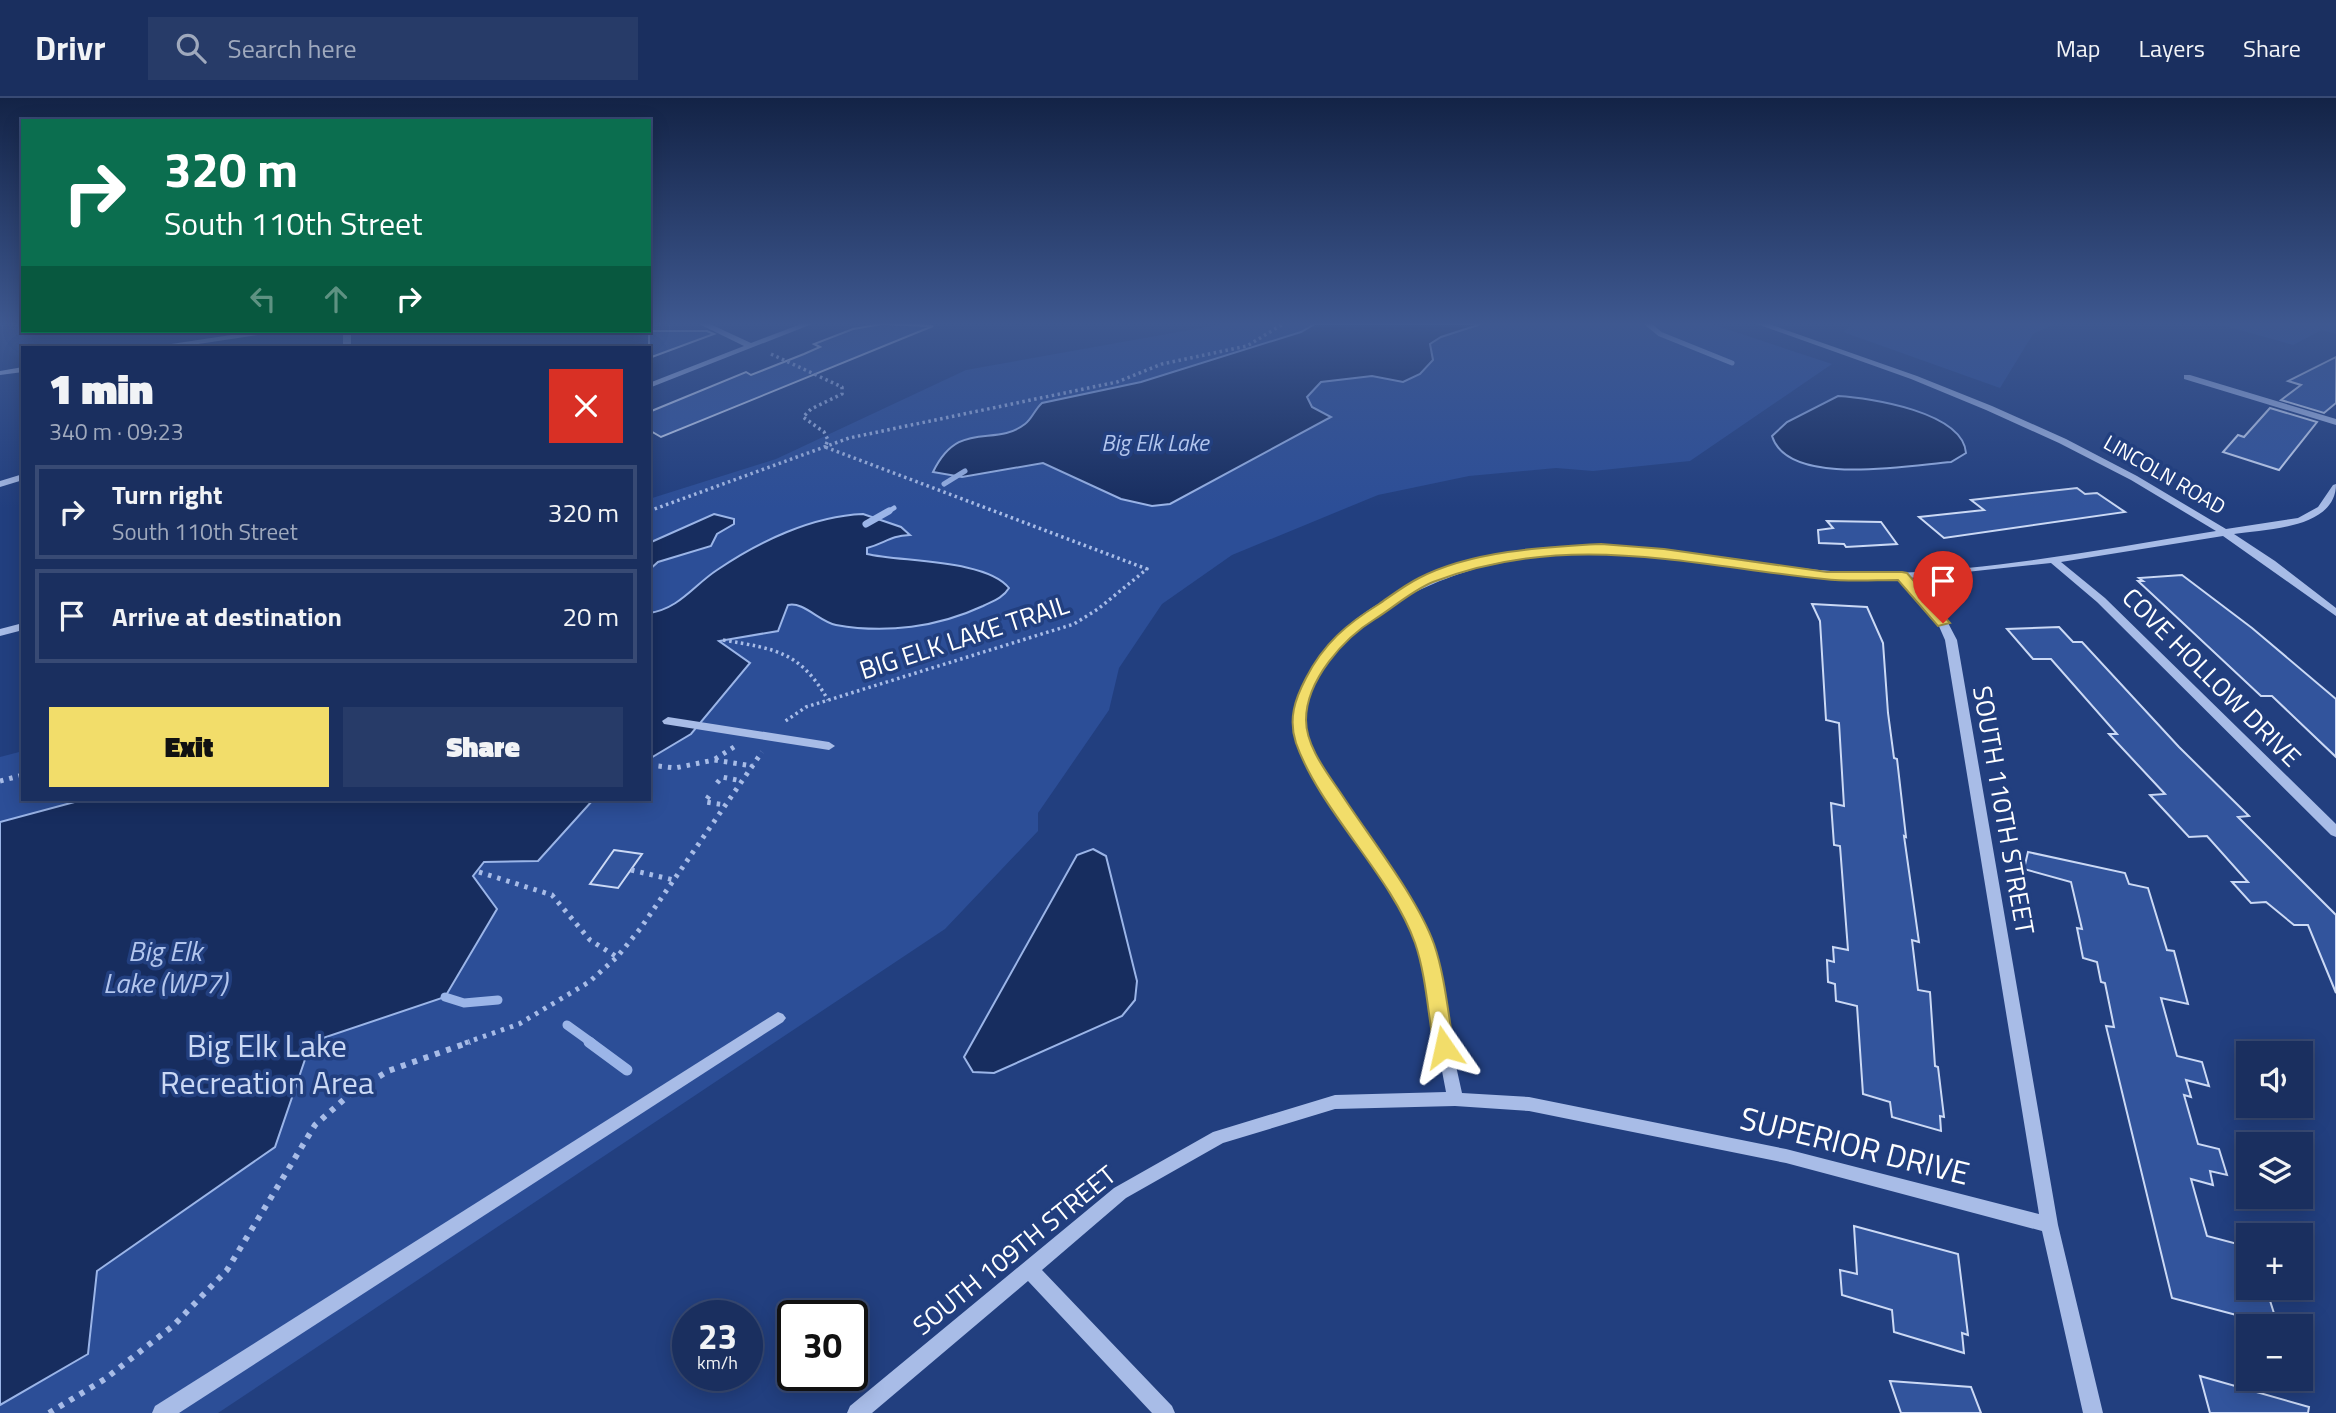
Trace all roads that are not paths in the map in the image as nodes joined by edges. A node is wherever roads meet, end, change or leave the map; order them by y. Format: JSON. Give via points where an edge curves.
{"nodes":[{"id":1,"x":1937,"y":385,"type":"edge"},
{"id":2,"x":2215,"y":385,"type":"edge"},
{"id":3,"x":2336,"y":422,"type":"edge"},
{"id":4,"x":21,"y":478,"type":"edge"},
{"id":5,"x":0,"y":484,"type":"edge"},
{"id":6,"x":2336,"y":488,"type":"edge"},
{"id":7,"x":2229,"y":533,"type":"junction"},
{"id":8,"x":2052,"y":559,"type":"junction"},
{"id":9,"x":1902,"y":576,"type":"junction"},
{"id":10,"x":2336,"y":613,"type":"edge"},
{"id":11,"x":21,"y":627,"type":"edge"},
{"id":12,"x":0,"y":633,"type":"edge"},
{"id":13,"x":668,"y":721,"type":"dead end"},
{"id":14,"x":829,"y":746,"type":"dead end"},
{"id":15,"x":2336,"y":832,"type":"edge"},
{"id":16,"x":778,"y":1018,"type":"dead end"},
{"id":17,"x":1455,"y":1099,"type":"junction"},
{"id":18,"x":2049,"y":1225,"type":"junction"},
{"id":19,"x":1029,"y":1269,"type":"junction"},
{"id":20,"x":162,"y":1413,"type":"edge"},
{"id":21,"x":857,"y":1413,"type":"edge"},
{"id":22,"x":1165,"y":1413,"type":"edge"},
{"id":23,"x":2093,"y":1413,"type":"edge"}],
"edges":[{"from":1,"to":7,"type":"street","name":"LINCOLN ROAD","via":[[2087,451]]},
{"from":2,"to":3,"type":"street"},
{"from":4,"to":5,"type":"street"},
{"from":6,"to":7,"type":"street","via":[[2321,509],[2301,521]]},
{"from":7,"to":8,"type":"street"},
{"from":7,"to":10,"type":"street","name":"LINCOLN ROAD"},
{"from":8,"to":9,"type":"street"},
{"from":8,"to":15,"type":"street","name":"COVE HOLLOW DRIVE","via":[[2101,600]]},
{"from":9,"to":17,"type":"street","via":[[1827,576],[1626,550],[1538,552],[1477,563],[1426,580],[1347,631],[1324,658],[1305,694],[1298,720],[1317,770],[1424,944]]},
{"from":9,"to":18,"type":"street","name":"SOUTH 110TH STREET","via":[[1943,623],[1951,640]]},
{"from":11,"to":12,"type":"street"},
{"from":13,"to":14,"type":"street"},
{"from":16,"to":20,"type":"street"},
{"from":17,"to":18,"type":"street","name":"SUPERIOR DRIVE","via":[[1530,1104],[1786,1156]]},
{"from":17,"to":19,"type":"street","name":"SOUTH 109TH STREET","via":[[1335,1102],[1219,1137],[1120,1193]]},
{"from":18,"to":23,"type":"street"},
{"from":19,"to":21,"type":"street","name":"SOUTH 109TH STREET"},
{"from":19,"to":22,"type":"street"}]}
